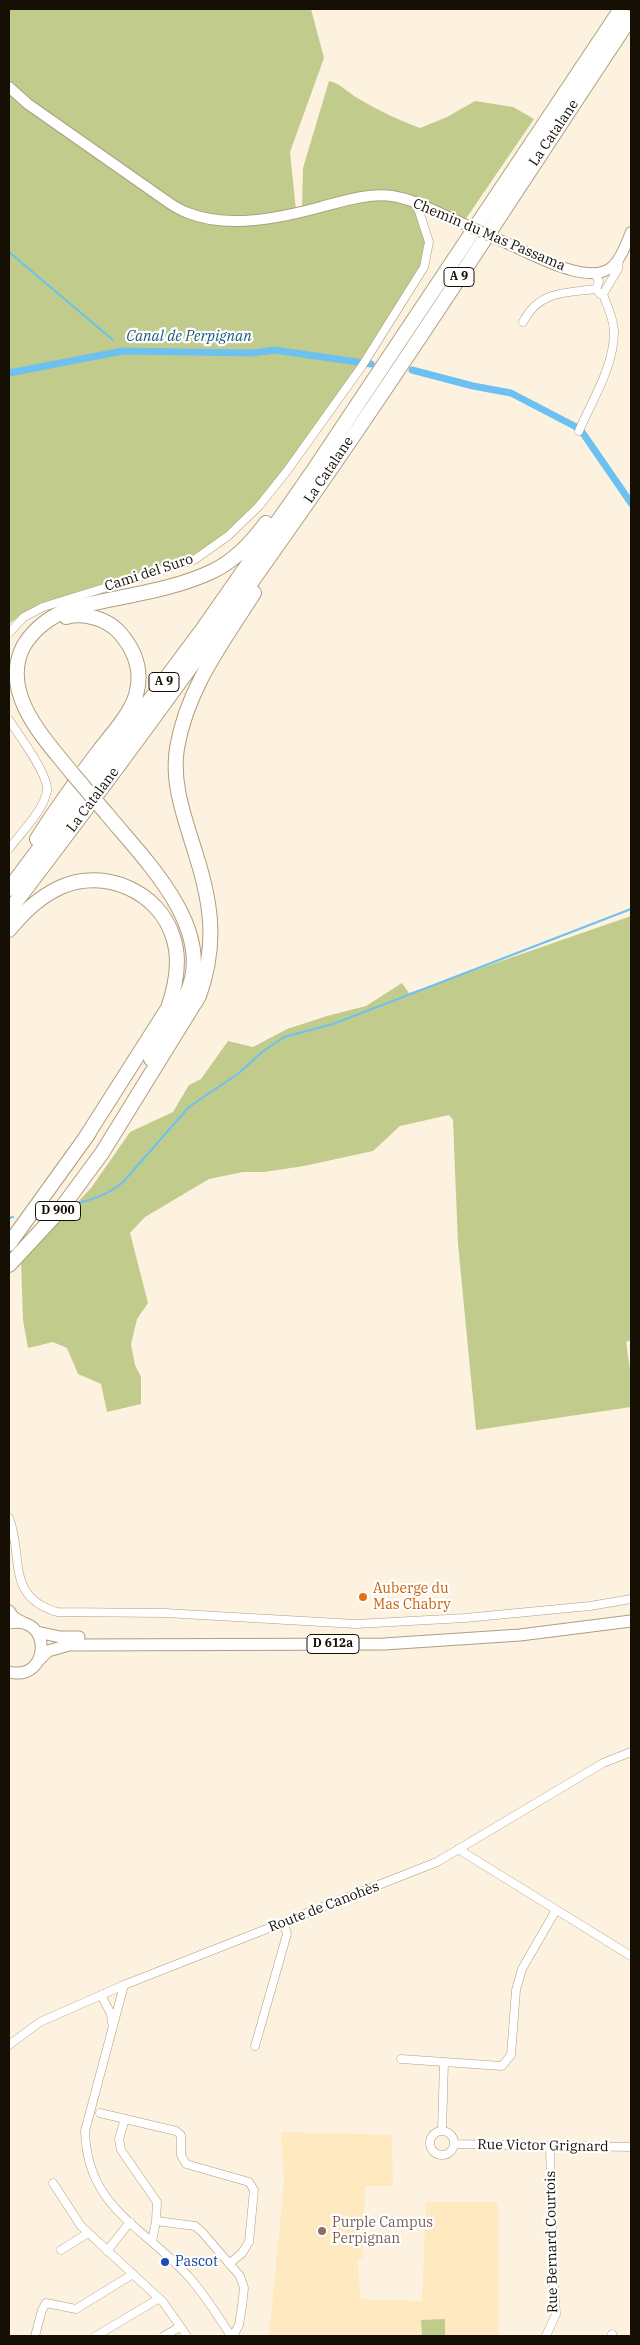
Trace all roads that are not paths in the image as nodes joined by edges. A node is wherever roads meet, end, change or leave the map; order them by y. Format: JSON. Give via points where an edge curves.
{"nodes":[{"id":1,"x":621,"y":9,"type":"edge"},
{"id":2,"x":631,"y":17,"type":"edge"},
{"id":3,"x":9,"y":87,"type":"edge"},
{"id":4,"x":416,"y":202,"type":"junction"},
{"id":5,"x":631,"y":232,"type":"edge"},
{"id":6,"x":619,"y":259,"type":"junction"},
{"id":7,"x":595,"y":274,"type":"junction"},
{"id":8,"x":600,"y":292,"type":"junction"},
{"id":9,"x":523,"y":322,"type":"dead end"},
{"id":10,"x":580,"y":429,"type":"dead end"},
{"id":11,"x":313,"y":471,"type":"junction"},
{"id":12,"x":284,"y":536,"type":"junction"},
{"id":13,"x":46,"y":622,"type":"junction"},
{"id":14,"x":9,"y":633,"type":"edge"},
{"id":15,"x":9,"y":720,"type":"edge"},
{"id":16,"x":9,"y":849,"type":"edge"},
{"id":17,"x":9,"y":877,"type":"edge"},
{"id":18,"x":9,"y":889,"type":"edge"},
{"id":19,"x":9,"y":911,"type":"edge"},
{"id":20,"x":9,"y":930,"type":"edge"},
{"id":21,"x":170,"y":1024,"type":"junction"},
{"id":22,"x":84,"y":1140,"type":"junction"},
{"id":23,"x":102,"y":1153,"type":"junction"},
{"id":24,"x":9,"y":1244,"type":"edge"},
{"id":25,"x":9,"y":1265,"type":"edge"},
{"id":26,"x":9,"y":1518,"type":"edge"},
{"id":27,"x":631,"y":1599,"type":"edge"},
{"id":28,"x":9,"y":1611,"type":"edge"},
{"id":29,"x":631,"y":1614,"type":"edge"},
{"id":30,"x":22,"y":1622,"type":"junction"},
{"id":31,"x":631,"y":1622,"type":"edge"},
{"id":32,"x":9,"y":1623,"type":"edge"},
{"id":33,"x":37,"y":1632,"type":"junction"},
{"id":34,"x":39,"y":1660,"type":"junction"},
{"id":35,"x":9,"y":1672,"type":"edge"},
{"id":36,"x":631,"y":1752,"type":"edge"},
{"id":37,"x":458,"y":1849,"type":"junction"},
{"id":38,"x":556,"y":1910,"type":"junction"},
{"id":39,"x":278,"y":1925,"type":"junction"},
{"id":40,"x":631,"y":1956,"type":"edge"},
{"id":41,"x":124,"y":1985,"type":"junction"},
{"id":42,"x":101,"y":1995,"type":"junction"},
{"id":43,"x":112,"y":2024,"type":"junction"},
{"id":44,"x":9,"y":2044,"type":"edge"},
{"id":45,"x":255,"y":2046,"type":"dead end"},
{"id":46,"x":402,"y":2059,"type":"dead end"},
{"id":47,"x":444,"y":2062,"type":"junction"},
{"id":48,"x":100,"y":2113,"type":"dead end"},
{"id":49,"x":125,"y":2119,"type":"junction"},
{"id":50,"x":442,"y":2131,"type":"junction"},
{"id":51,"x":454,"y":2144,"type":"junction"},
{"id":52,"x":550,"y":2146,"type":"junction"},
{"id":53,"x":631,"y":2147,"type":"edge"},
{"id":54,"x":54,"y":2183,"type":"dead end"},
{"id":55,"x":156,"y":2220,"type":"junction"},
{"id":56,"x":130,"y":2222,"type":"junction"},
{"id":57,"x":88,"y":2233,"type":"junction"},
{"id":58,"x":152,"y":2242,"type":"junction"},
{"id":59,"x":61,"y":2250,"type":"dead end"},
{"id":60,"x":107,"y":2251,"type":"junction"},
{"id":61,"x":229,"y":2264,"type":"junction"},
{"id":62,"x":133,"y":2274,"type":"junction"},
{"id":63,"x":158,"y":2298,"type":"junction"},
{"id":64,"x":180,"y":2327,"type":"junction"},
{"id":65,"x":36,"y":2336,"type":"edge"},
{"id":66,"x":96,"y":2336,"type":"edge"},
{"id":67,"x":164,"y":2336,"type":"edge"},
{"id":68,"x":187,"y":2336,"type":"edge"},
{"id":69,"x":232,"y":2336,"type":"edge"},
{"id":70,"x":546,"y":2336,"type":"edge"}],
"edges":[{"from":1,"to":11,"type":"highway","name":"La Catalane","number":"A 9"},
{"from":2,"to":12,"type":"highway","name":"La Catalane","number":"A 9"},
{"from":3,"to":4,"type":"street","name":"Chemin du Mas Passama","via":[[28,104],[165,200],[207,219],[250,221],[296,214],[356,198],[391,196]]},
{"from":4,"to":7,"type":"street","name":"Chemin du Mas Passama","bridge":true,"via":[[565,268]]},
{"from":4,"to":14,"type":"street","name":"Cami del Suro","via":[[429,242],[424,267],[363,363],[259,506],[228,536],[194,560],[43,607],[24,617]]},
{"from":5,"to":6,"type":"street"},
{"from":6,"to":7,"type":"street","via":[[608,270]]},
{"from":6,"to":8,"type":"street","via":[[615,275]]},
{"from":7,"to":8,"type":"street"},
{"from":8,"to":9,"type":"street","via":[[549,295],[528,313]]},
{"from":8,"to":10,"type":"street","via":[[612,319],[612,345],[598,390]]},
{"from":11,"to":13,"type":"highway","via":[[292,487],[244,549],[214,571],[63,611]]},
{"from":11,"to":18,"type":"highway","name":"La Catalane","number":"A 9","via":[[202,630]]},
{"from":12,"to":19,"type":"highway","name":"La Catalane","number":"A 9","via":[[132,748]]},
{"from":12,"to":23,"type":"highway","via":[[276,560],[199,679],[185,710],[177,750],[177,786],[205,888],[211,923],[207,974],[200,996]]},
{"from":13,"to":17,"type":"highway","via":[[70,616],[90,616],[104,621],[118,630],[132,648],[139,676],[136,696],[125,716]]},
{"from":13,"to":21,"type":"highway","bridge":true,"via":[[32,632],[19,653],[16,685],[20,700],[28,716],[72,773],[176,902],[189,930],[193,962],[190,987]]},
{"from":15,"to":16,"type":"street","via":[[45,778],[47,790],[39,808]]},
{"from":20,"to":22,"type":"highway","via":[[39,898],[62,886],[97,879],[136,892],[153,904],[173,937],[178,966],[168,1008]]},
{"from":21,"to":22,"type":"highway"},
{"from":21,"to":23,"type":"highway"},
{"from":22,"to":24,"type":"highway","number":"D 900"},
{"from":23,"to":25,"type":"highway","number":"D 900","via":[[60,1210]]},
{"from":26,"to":27,"type":"street","via":[[18,1574],[24,1589],[42,1608],[57,1612],[165,1613],[356,1624],[465,1618]]},
{"from":28,"to":30,"type":"main road"},
{"from":29,"to":33,"type":"main road","number":"D 612a","via":[[519,1628],[384,1638],[60,1637]]},
{"from":30,"to":32,"type":"main road"},
{"from":30,"to":33,"type":"main road"},
{"from":31,"to":34,"type":"main road","number":"D 612a","via":[[520,1635],[384,1644],[69,1645],[57,1647]]},
{"from":33,"to":34,"type":"main road","via":[[42,1646]]},
{"from":34,"to":35,"type":"main road","via":[[28,1670]]},
{"from":36,"to":37,"type":"street","name":"Route de Canohès","via":[[603,1763]]},
{"from":37,"to":38,"type":"street"},
{"from":37,"to":39,"type":"street","name":"Route de Canohès","via":[[420,1869]]},
{"from":38,"to":40,"type":"street"},
{"from":38,"to":47,"type":"street","via":[[522,1969],[516,1990],[511,2055],[507,2062],[502,2066]]},
{"from":39,"to":41,"type":"street","name":"Route de Canohès"},
{"from":39,"to":45,"type":"street","via":[[285,1928],[287,1934]]},
{"from":41,"to":42,"type":"street","name":"Route de Canohès"},
{"from":41,"to":43,"type":"street"},
{"from":42,"to":43,"type":"street","via":[[111,2014]]},
{"from":42,"to":44,"type":"street","name":"Route de Canohès","via":[[40,2022]]},
{"from":43,"to":56,"type":"street","via":[[85,2131],[86,2151],[92,2174],[102,2193]]},
{"from":46,"to":47,"type":"street"},
{"from":47,"to":50,"type":"street"},
{"from":48,"to":49,"type":"street"},
{"from":49,"to":55,"type":"street","via":[[119,2143],[121,2150],[157,2202]]},
{"from":49,"to":61,"type":"street","via":[[176,2131],[181,2135],[181,2155],[186,2164],[249,2182],[254,2190],[249,2242]]},
{"from":50,"to":51,"type":"street","via":[[452,2136]]},
{"from":50,"to":51,"type":"street","via":[[432,2137],[433,2152],[448,2154]]},
{"from":51,"to":52,"type":"street","name":"Rue Victor Grignard"},
{"from":52,"to":53,"type":"street","name":"Rue Victor Grignard"},
{"from":52,"to":70,"type":"street","name":"Rue Bernard Courtois","via":[[552,2274],[556,2314]]},
{"from":54,"to":57,"type":"street"},
{"from":55,"to":58,"type":"street"},
{"from":55,"to":61,"type":"street","via":[[194,2226]]},
{"from":56,"to":58,"type":"street"},
{"from":56,"to":60,"type":"street"},
{"from":57,"to":59,"type":"street"},
{"from":57,"to":60,"type":"street"},
{"from":58,"to":69,"type":"street","via":[[189,2278]]},
{"from":60,"to":62,"type":"street"},
{"from":61,"to":69,"type":"street","via":[[240,2276],[244,2288],[239,2325]]},
{"from":62,"to":63,"type":"street"},
{"from":62,"to":65,"type":"street","via":[[76,2309],[46,2303]]},
{"from":63,"to":64,"type":"street"},
{"from":63,"to":66,"type":"street"},
{"from":64,"to":67,"type":"street"},
{"from":64,"to":68,"type":"street"}]}
